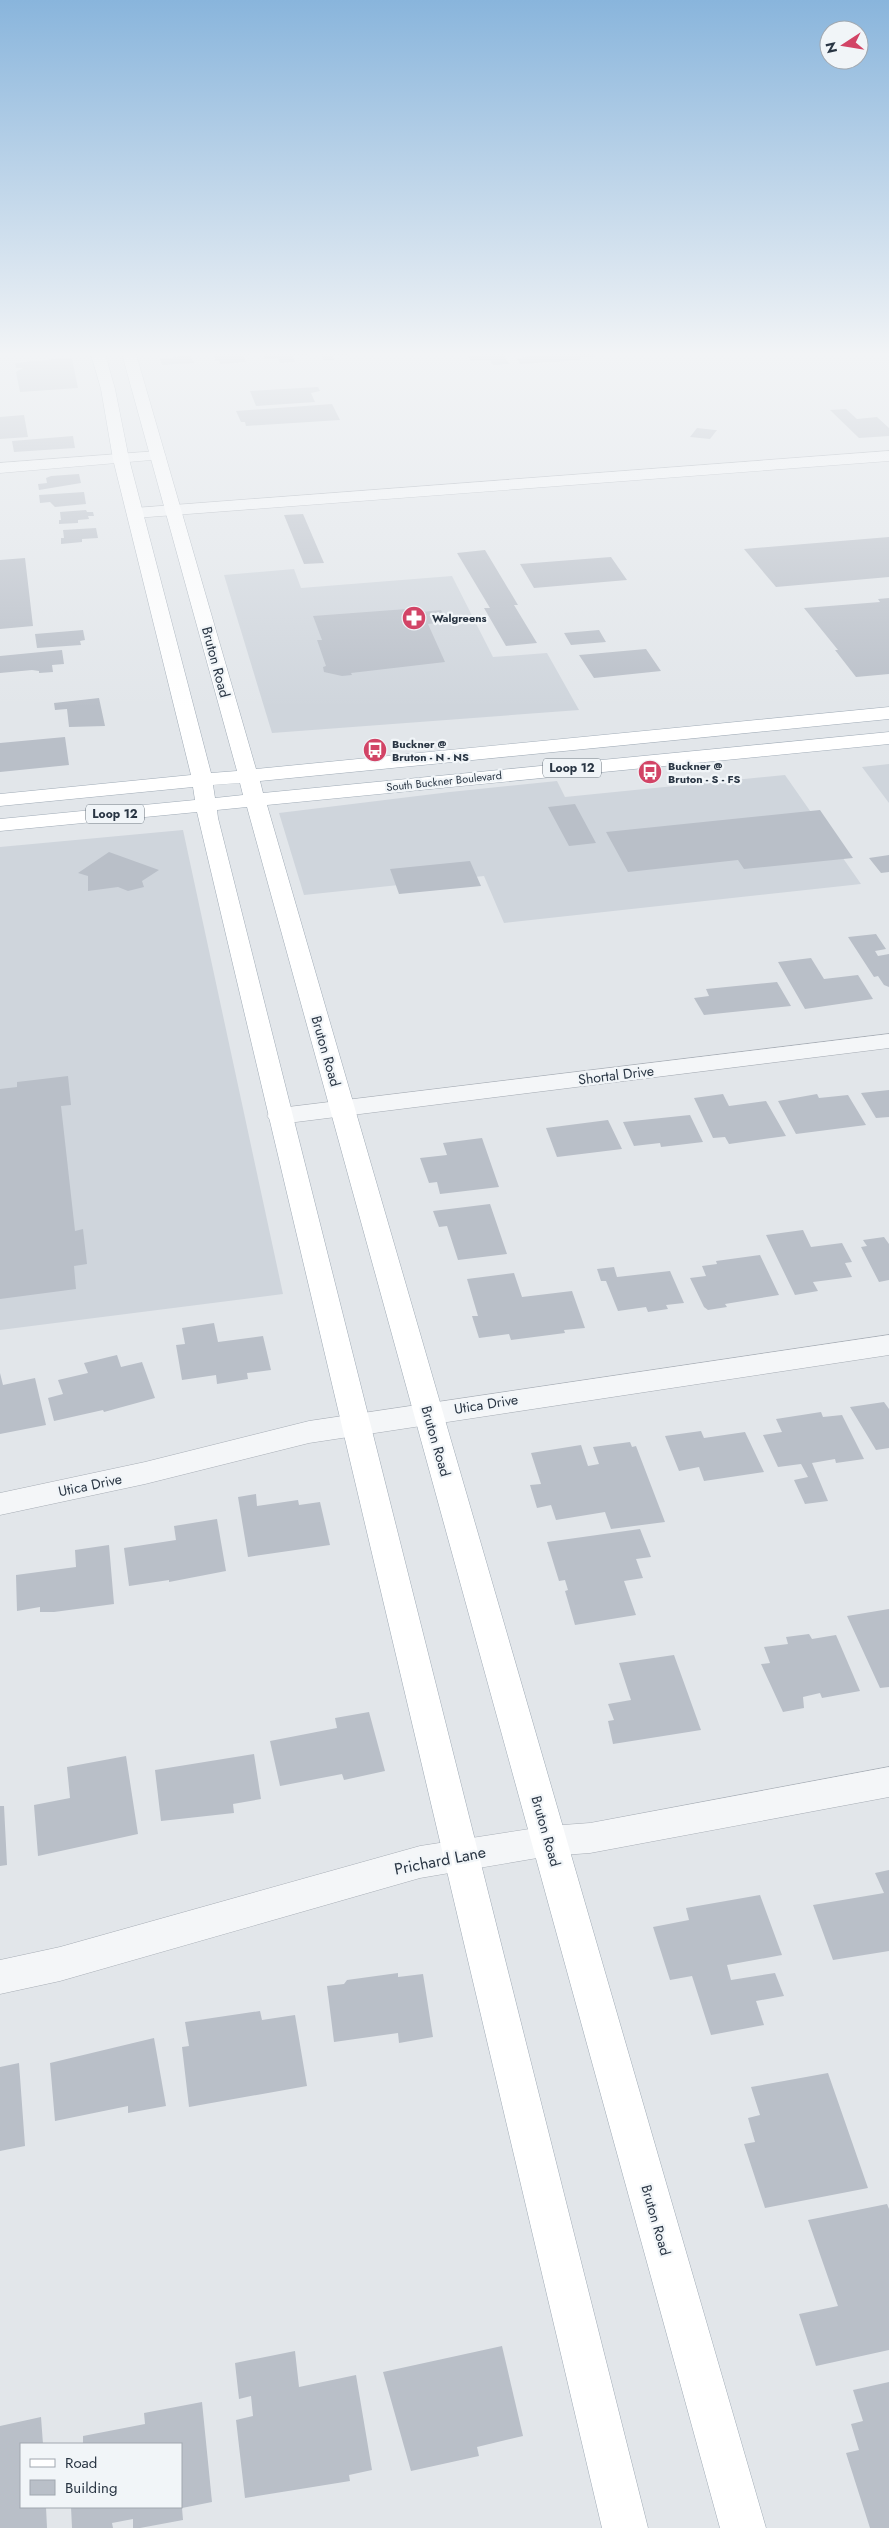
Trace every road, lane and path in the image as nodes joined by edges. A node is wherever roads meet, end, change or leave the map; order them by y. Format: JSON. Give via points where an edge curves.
{"nodes":[{"id":1,"x":125,"y":472,"type":"edge"},
{"id":2,"x":162,"y":472,"type":"edge"},
{"id":3,"x":677,"y":472,"type":"edge"},
{"id":4,"x":173,"y":510,"type":"junction"},
{"id":5,"x":135,"y":513,"type":"junction"},
{"id":6,"x":889,"y":713,"type":"edge"},
{"id":7,"x":889,"y":738,"type":"edge"},
{"id":8,"x":248,"y":775,"type":"junction"},
{"id":9,"x":203,"y":779,"type":"junction"},
{"id":10,"x":255,"y":799,"type":"junction"},
{"id":11,"x":0,"y":800,"type":"edge"},
{"id":12,"x":207,"y":804,"type":"junction"},
{"id":13,"x":0,"y":825,"type":"edge"},
{"id":14,"x":889,"y":1041,"type":"edge"},
{"id":15,"x":342,"y":1108,"type":"junction"},
{"id":16,"x":280,"y":1116,"type":"junction"},
{"id":17,"x":889,"y":1345,"type":"edge"},
{"id":18,"x":428,"y":1413,"type":"junction"},
{"id":19,"x":355,"y":1424,"type":"junction"},
{"id":20,"x":0,"y":1504,"type":"edge"},
{"id":21,"x":889,"y":1782,"type":"edge"},
{"id":22,"x":549,"y":1841,"type":"junction"},
{"id":23,"x":460,"y":1854,"type":"junction"},
{"id":24,"x":0,"y":1977,"type":"edge"},
{"id":25,"x":625,"y":2528,"type":"edge"},
{"id":26,"x":743,"y":2528,"type":"edge"}],
"edges":[{"from":1,"to":5,"type":"main road"},
{"from":2,"to":4,"type":"main road","name":"Bruton Road"},
{"from":3,"to":4,"type":"street"},
{"from":4,"to":5,"type":"street"},
{"from":4,"to":8,"type":"main road","name":"Bruton Road"},
{"from":5,"to":9,"type":"main road"},
{"from":6,"to":8,"type":"main road","name":"South Buckner Boulevard","number":"Loop 12"},
{"from":7,"to":10,"type":"main road","name":"South Buckner Boulevard","number":"Loop 12"},
{"from":8,"to":9,"type":"main road","name":"South Buckner Boulevard","number":"Loop 12"},
{"from":8,"to":10,"type":"main road","name":"Bruton Road"},
{"from":9,"to":11,"type":"main road","name":"South Buckner Boulevard","number":"Loop 12"},
{"from":9,"to":12,"type":"main road"},
{"from":10,"to":12,"type":"main road","name":"South Buckner Boulevard","number":"Loop 12"},
{"from":10,"to":15,"type":"main road","name":"Bruton Road"},
{"from":12,"to":13,"type":"main road","name":"South Buckner Boulevard","number":"Loop 12"},
{"from":12,"to":16,"type":"main road"},
{"from":14,"to":15,"type":"street","name":"Shortal Drive"},
{"from":15,"to":16,"type":"street","name":"Shortal Drive"},
{"from":15,"to":18,"type":"main road","name":"Bruton Road"},
{"from":16,"to":19,"type":"main road"},
{"from":17,"to":18,"type":"street","name":"Utica Drive"},
{"from":18,"to":19,"type":"street","name":"Utica Drive"},
{"from":18,"to":22,"type":"main road","name":"Bruton Road"},
{"from":19,"to":20,"type":"street","name":"Utica Drive","via":[[309,1432],[145,1474]]},
{"from":19,"to":23,"type":"main road"},
{"from":21,"to":22,"type":"street","name":"Prichard Lane","via":[[590,1838]]},
{"from":22,"to":23,"type":"street","name":"Prichard Lane"},
{"from":22,"to":26,"type":"main road","name":"Bruton Road"},
{"from":23,"to":24,"type":"street","name":"Prichard Lane","via":[[420,1862],[60,1964]]},
{"from":23,"to":25,"type":"main road"}]}
